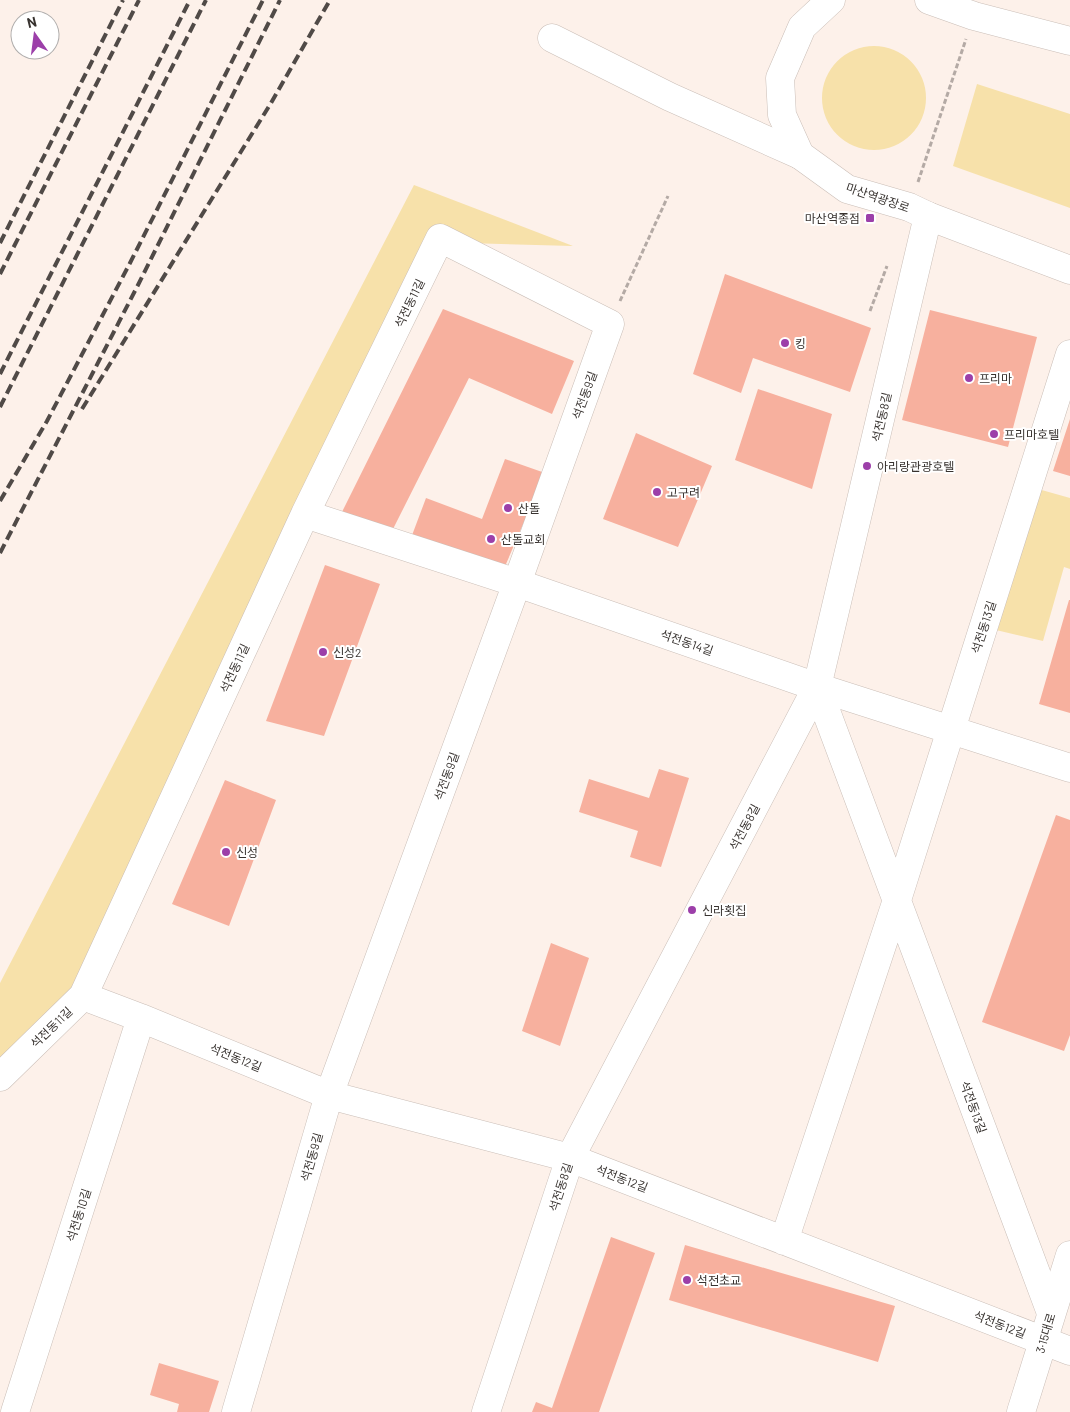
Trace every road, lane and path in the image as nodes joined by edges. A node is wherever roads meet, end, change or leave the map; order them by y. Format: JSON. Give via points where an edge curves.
{"nodes":[{"id":1,"x":831,"y":0,"type":"edge"},
{"id":2,"x":929,"y":0,"type":"edge"},
{"id":3,"x":974,"y":16,"type":"junction"},
{"id":4,"x":552,"y":38,"type":"dead end"},
{"id":5,"x":1070,"y":41,"type":"edge"},
{"id":6,"x":800,"y":155,"type":"junction"},
{"id":7,"x":668,"y":196,"type":"dead end"},
{"id":8,"x":918,"y":212,"type":"junction"},
{"id":9,"x":888,"y":265,"type":"dead end"},
{"id":10,"x":1070,"y":270,"type":"edge"},
{"id":11,"x":870,"y":311,"type":"dead end"},
{"id":12,"x":610,"y":324,"type":"junction"},
{"id":13,"x":1070,"y":354,"type":"edge"},
{"id":14,"x":305,"y":514,"type":"junction"},
{"id":15,"x":517,"y":583,"type":"junction"},
{"id":16,"x":817,"y":686,"type":"junction"},
{"id":17,"x":951,"y":730,"type":"junction"},
{"id":18,"x":1070,"y":768,"type":"edge"},
{"id":19,"x":897,"y":900,"type":"junction"},
{"id":20,"x":83,"y":996,"type":"junction"},
{"id":21,"x":141,"y":1018,"type":"junction"},
{"id":22,"x":0,"y":1077,"type":"edge"},
{"id":23,"x":330,"y":1095,"type":"junction"},
{"id":24,"x":570,"y":1158,"type":"junction"},
{"id":25,"x":784,"y":1241,"type":"junction"},
{"id":26,"x":1070,"y":1255,"type":"edge"},
{"id":27,"x":1051,"y":1313,"type":"junction"},
{"id":28,"x":1043,"y":1340,"type":"junction"},
{"id":29,"x":1070,"y":1351,"type":"edge"},
{"id":30,"x":15,"y":1412,"type":"edge"},
{"id":31,"x":236,"y":1412,"type":"edge"},
{"id":32,"x":486,"y":1412,"type":"edge"},
{"id":33,"x":1021,"y":1412,"type":"edge"}],
"edges":[{"from":1,"to":6,"type":"street","via":[[802,27],[780,78],[782,115]]},
{"from":2,"to":3,"type":"street"},
{"from":3,"to":5,"type":"street"},
{"from":3,"to":8,"type":"path"},
{"from":4,"to":6,"type":"street","name":"마산역광장로","via":[[670,97]]},
{"from":6,"to":8,"type":"street","name":"마산역광장로","via":[[847,188]]},
{"from":7,"to":12,"type":"path"},
{"from":8,"to":10,"type":"street","name":"마산역광장로"},
{"from":8,"to":16,"type":"street","name":"석전동8길"},
{"from":9,"to":11,"type":"path"},
{"from":12,"to":14,"type":"street","name":"석전동11길","via":[[440,238]]},
{"from":12,"to":15,"type":"street","name":"석전동9길"},
{"from":13,"to":17,"type":"street","name":"석전동13길"},
{"from":14,"to":15,"type":"street","name":"석전동14길"},
{"from":14,"to":20,"type":"street","name":"석전동11길"},
{"from":15,"to":16,"type":"street","name":"석전동14길"},
{"from":15,"to":23,"type":"street","name":"석전동9길"},
{"from":16,"to":17,"type":"street","name":"석전동14길"},
{"from":16,"to":19,"type":"street","name":"석전동13길"},
{"from":16,"to":24,"type":"street","name":"석전동8길"},
{"from":17,"to":18,"type":"street","name":"석전동14길"},
{"from":17,"to":19,"type":"street","name":"석전동13길"},
{"from":19,"to":25,"type":"street","name":"석전동13길"},
{"from":19,"to":27,"type":"street","name":"석전동13길"},
{"from":20,"to":21,"type":"street","name":"석전동12길"},
{"from":20,"to":22,"type":"street","name":"석전동11길"},
{"from":21,"to":23,"type":"street","name":"석전동12길"},
{"from":21,"to":30,"type":"street","name":"석전동10길"},
{"from":23,"to":24,"type":"street","name":"석전동12길"},
{"from":23,"to":31,"type":"street","name":"석전동9길"},
{"from":24,"to":25,"type":"street","name":"석전동12길"},
{"from":24,"to":32,"type":"street","name":"석전동8길"},
{"from":25,"to":28,"type":"street","name":"석전동12길"},
{"from":26,"to":27,"type":"street","name":"3·15대로"},
{"from":27,"to":28,"type":"street","name":"3·15대로"},
{"from":28,"to":29,"type":"street","name":"석전동12길"},
{"from":28,"to":33,"type":"street","name":"3·15대로"}]}
